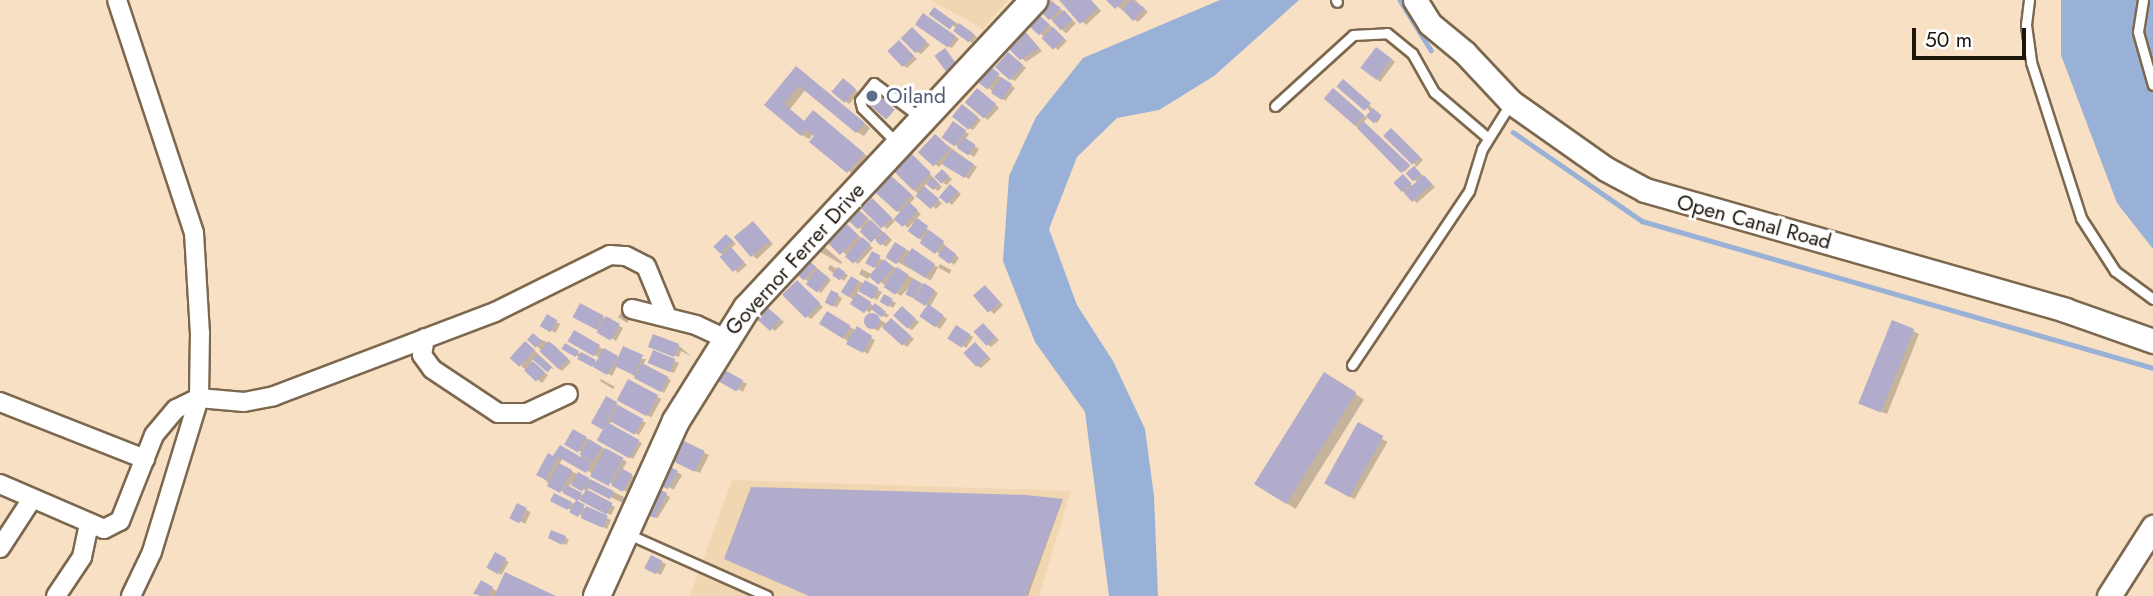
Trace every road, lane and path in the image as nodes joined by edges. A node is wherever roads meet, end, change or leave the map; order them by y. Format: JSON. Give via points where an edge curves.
{"nodes":[{"id":1,"x":117,"y":0,"type":"edge"},
{"id":2,"x":1034,"y":0,"type":"edge"},
{"id":3,"x":1415,"y":0,"type":"edge"},
{"id":4,"x":2029,"y":0,"type":"edge"},
{"id":5,"x":2143,"y":0,"type":"edge"},
{"id":6,"x":2153,"y":85,"type":"edge"},
{"id":7,"x":1511,"y":102,"type":"junction"},
{"id":8,"x":1275,"y":106,"type":"dead end"},
{"id":9,"x":922,"y":119,"type":"junction"},
{"id":10,"x":1488,"y":138,"type":"junction"},
{"id":11,"x":899,"y":144,"type":"junction"},
{"id":12,"x":2153,"y":299,"type":"edge"},
{"id":13,"x":632,"y":309,"type":"dead end"},
{"id":14,"x":667,"y":317,"type":"junction"},
{"id":15,"x":425,"y":338,"type":"junction"},
{"id":16,"x":724,"y":338,"type":"junction"},
{"id":17,"x":2153,"y":341,"type":"edge"},
{"id":18,"x":1352,"y":365,"type":"dead end"},
{"id":19,"x":568,"y":394,"type":"dead end"},
{"id":20,"x":199,"y":398,"type":"junction"},
{"id":21,"x":0,"y":402,"type":"edge"},
{"id":22,"x":145,"y":459,"type":"junction"},
{"id":23,"x":0,"y":484,"type":"edge"},
{"id":24,"x":32,"y":499,"type":"junction"},
{"id":25,"x":89,"y":524,"type":"junction"},
{"id":26,"x":2153,"y":527,"type":"edge"},
{"id":27,"x":625,"y":533,"type":"junction"},
{"id":28,"x":0,"y":548,"type":"edge"},
{"id":29,"x":57,"y":596,"type":"edge"},
{"id":30,"x":131,"y":596,"type":"edge"},
{"id":31,"x":597,"y":596,"type":"edge"},
{"id":32,"x":767,"y":596,"type":"edge"},
{"id":33,"x":2109,"y":596,"type":"edge"}],
"edges":[{"from":1,"to":20,"type":"street","via":[[194,233]]},
{"from":2,"to":9,"type":"main road","name":"Governor Ferrer Drive"},
{"from":3,"to":7,"type":"street","name":"Open Canal Road","via":[[1430,24]]},
{"from":4,"to":12,"type":"lane","via":[[2026,24],[2031,62],[2081,218],[2115,271]]},
{"from":5,"to":6,"type":"lane","via":[[2138,32]]},
{"from":7,"to":10,"type":"lane"},
{"from":7,"to":17,"type":"street","name":"Open Canal Road","via":[[1606,169],[1665,198],[2065,310]]},
{"from":8,"to":10,"type":"lane","via":[[1353,35],[1387,33],[1412,53],[1434,92]]},
{"from":9,"to":11,"type":"main road","name":"Governor Ferrer Drive"},
{"from":9,"to":11,"type":"lane","via":[[874,83],[860,100],[862,107]]},
{"from":10,"to":18,"type":"lane","via":[[1469,191]]},
{"from":11,"to":16,"type":"main road","name":"Governor Ferrer Drive","via":[[769,281]]},
{"from":13,"to":14,"type":"street"},
{"from":14,"to":15,"type":"street","via":[[646,266],[626,256],[610,255],[495,312]]},
{"from":14,"to":16,"type":"street"},
{"from":15,"to":19,"type":"street","via":[[422,355],[432,369],[498,412],[527,413]]},
{"from":15,"to":20,"type":"street","via":[[274,396],[244,402]]},
{"from":16,"to":27,"type":"main road","name":"Governor Ferrer Drive","via":[[676,421]]},
{"from":20,"to":22,"type":"street","via":[[164,419]]},
{"from":20,"to":30,"type":"street","via":[[152,552]]},
{"from":21,"to":22,"type":"street"},
{"from":22,"to":25,"type":"street","via":[[120,521],[104,529]]},
{"from":23,"to":24,"type":"street"},
{"from":24,"to":25,"type":"street"},
{"from":24,"to":28,"type":"street"},
{"from":25,"to":29,"type":"street","via":[[82,556]]},
{"from":26,"to":33,"type":"street"},
{"from":27,"to":31,"type":"main road","name":"Governor Ferrer Drive"},
{"from":27,"to":32,"type":"lane"}]}
